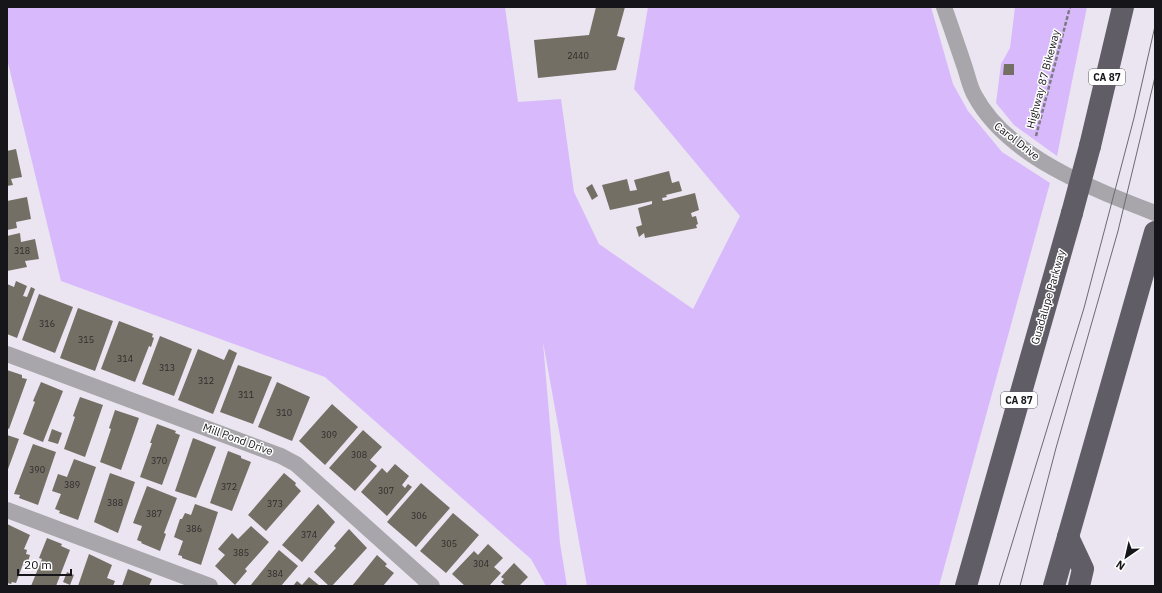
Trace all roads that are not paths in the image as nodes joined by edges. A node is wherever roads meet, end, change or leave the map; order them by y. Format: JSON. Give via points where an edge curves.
{"nodes":[{"id":1,"x":944,"y":7,"type":"edge"},
{"id":2,"x":1123,"y":7,"type":"edge"},
{"id":3,"x":1155,"y":213,"type":"edge"},
{"id":4,"x":1153,"y":240,"type":"edge"},
{"id":5,"x":7,"y":354,"type":"edge"},
{"id":6,"x":7,"y":510,"type":"edge"},
{"id":7,"x":1068,"y":537,"type":"junction"},
{"id":8,"x":210,"y":586,"type":"edge"},
{"id":9,"x":432,"y":586,"type":"edge"},
{"id":10,"x":966,"y":586,"type":"edge"},
{"id":11,"x":1054,"y":586,"type":"edge"},
{"id":12,"x":1079,"y":586,"type":"edge"}],
"edges":[{"from":1,"to":3,"type":"street","name":"Carol Drive","via":[[974,95],[991,122],[1050,166],[1121,200]]},
{"from":2,"to":10,"type":"highway","name":"Guadalupe Parkway","number":"CA 87","bridge":true,"via":[[1072,214]]},
{"from":4,"to":7,"type":"highway"},
{"from":5,"to":9,"type":"street","name":"Mill Pond Drive","via":[[281,456],[296,464]]},
{"from":6,"to":8,"type":"street"},
{"from":7,"to":11,"type":"highway"},
{"from":7,"to":12,"type":"highway","via":[[1083,569]]}]}
